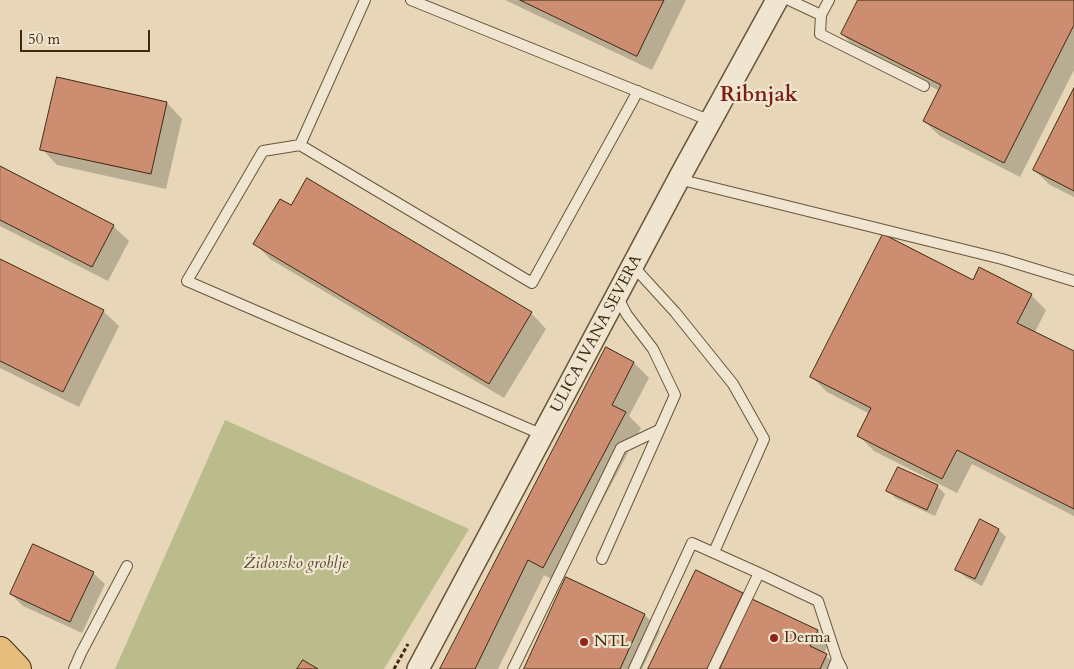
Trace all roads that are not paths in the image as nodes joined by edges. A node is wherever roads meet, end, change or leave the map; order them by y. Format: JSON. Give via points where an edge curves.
{"nodes":[{"id":1,"x":365,"y":0,"type":"edge"},
{"id":2,"x":411,"y":0,"type":"edge"},
{"id":3,"x":777,"y":0,"type":"edge"},
{"id":4,"x":789,"y":0,"type":"edge"},
{"id":5,"x":829,"y":0,"type":"edge"},
{"id":6,"x":821,"y":15,"type":"junction"},
{"id":7,"x":924,"y":86,"type":"dead end"},
{"id":8,"x":638,"y":91,"type":"junction"},
{"id":9,"x":711,"y":120,"type":"junction"},
{"id":10,"x":300,"y":145,"type":"junction"},
{"id":11,"x":678,"y":179,"type":"junction"},
{"id":12,"x":633,"y":266,"type":"junction"},
{"id":13,"x":1074,"y":281,"type":"edge"},
{"id":14,"x":617,"y":296,"type":"junction"},
{"id":15,"x":659,"y":430,"type":"junction"},
{"id":16,"x":543,"y":435,"type":"junction"},
{"id":17,"x":714,"y":552,"type":"junction"},
{"id":18,"x":602,"y":560,"type":"dead end"},
{"id":19,"x":127,"y":566,"type":"dead end"},
{"id":20,"x":759,"y":573,"type":"junction"},
{"id":21,"x":0,"y":651,"type":"edge"},
{"id":22,"x":837,"y":666,"type":"edge"},
{"id":23,"x":17,"y":669,"type":"edge"},
{"id":24,"x":74,"y":669,"type":"edge"},
{"id":25,"x":418,"y":669,"type":"edge"},
{"id":26,"x":513,"y":669,"type":"edge"},
{"id":27,"x":634,"y":669,"type":"edge"},
{"id":28,"x":713,"y":669,"type":"edge"}],
"edges":[{"from":1,"to":10,"type":"lane"},
{"from":2,"to":8,"type":"lane"},
{"from":3,"to":9,"type":"street","name":"ULICA IVANA SEVERA"},
{"from":4,"to":6,"type":"lane"},
{"from":5,"to":6,"type":"lane"},
{"from":6,"to":7,"type":"lane","via":[[820,34]]},
{"from":8,"to":9,"type":"lane"},
{"from":8,"to":10,"type":"lane","via":[[532,283]]},
{"from":9,"to":11,"type":"street","name":"ULICA IVANA SEVERA"},
{"from":10,"to":16,"type":"lane","via":[[263,151],[187,281]]},
{"from":11,"to":12,"type":"street","name":"ULICA IVANA SEVERA"},
{"from":11,"to":13,"type":"lane"},
{"from":12,"to":14,"type":"street","name":"ULICA IVANA SEVERA"},
{"from":12,"to":17,"type":"lane","via":[[733,384],[764,439]]},
{"from":14,"to":15,"type":"lane","via":[[653,349],[674,395]]},
{"from":14,"to":16,"type":"street","name":"ULICA IVANA SEVERA"},
{"from":15,"to":18,"type":"lane"},
{"from":15,"to":26,"type":"lane","via":[[621,448]]},
{"from":16,"to":25,"type":"street","name":"ULICA IVANA SEVERA"},
{"from":17,"to":20,"type":"lane"},
{"from":17,"to":27,"type":"lane","via":[[692,543]]},
{"from":19,"to":24,"type":"lane"},
{"from":20,"to":22,"type":"lane","via":[[818,601]]},
{"from":20,"to":28,"type":"lane"},
{"from":21,"to":23,"type":"main road"}]}
